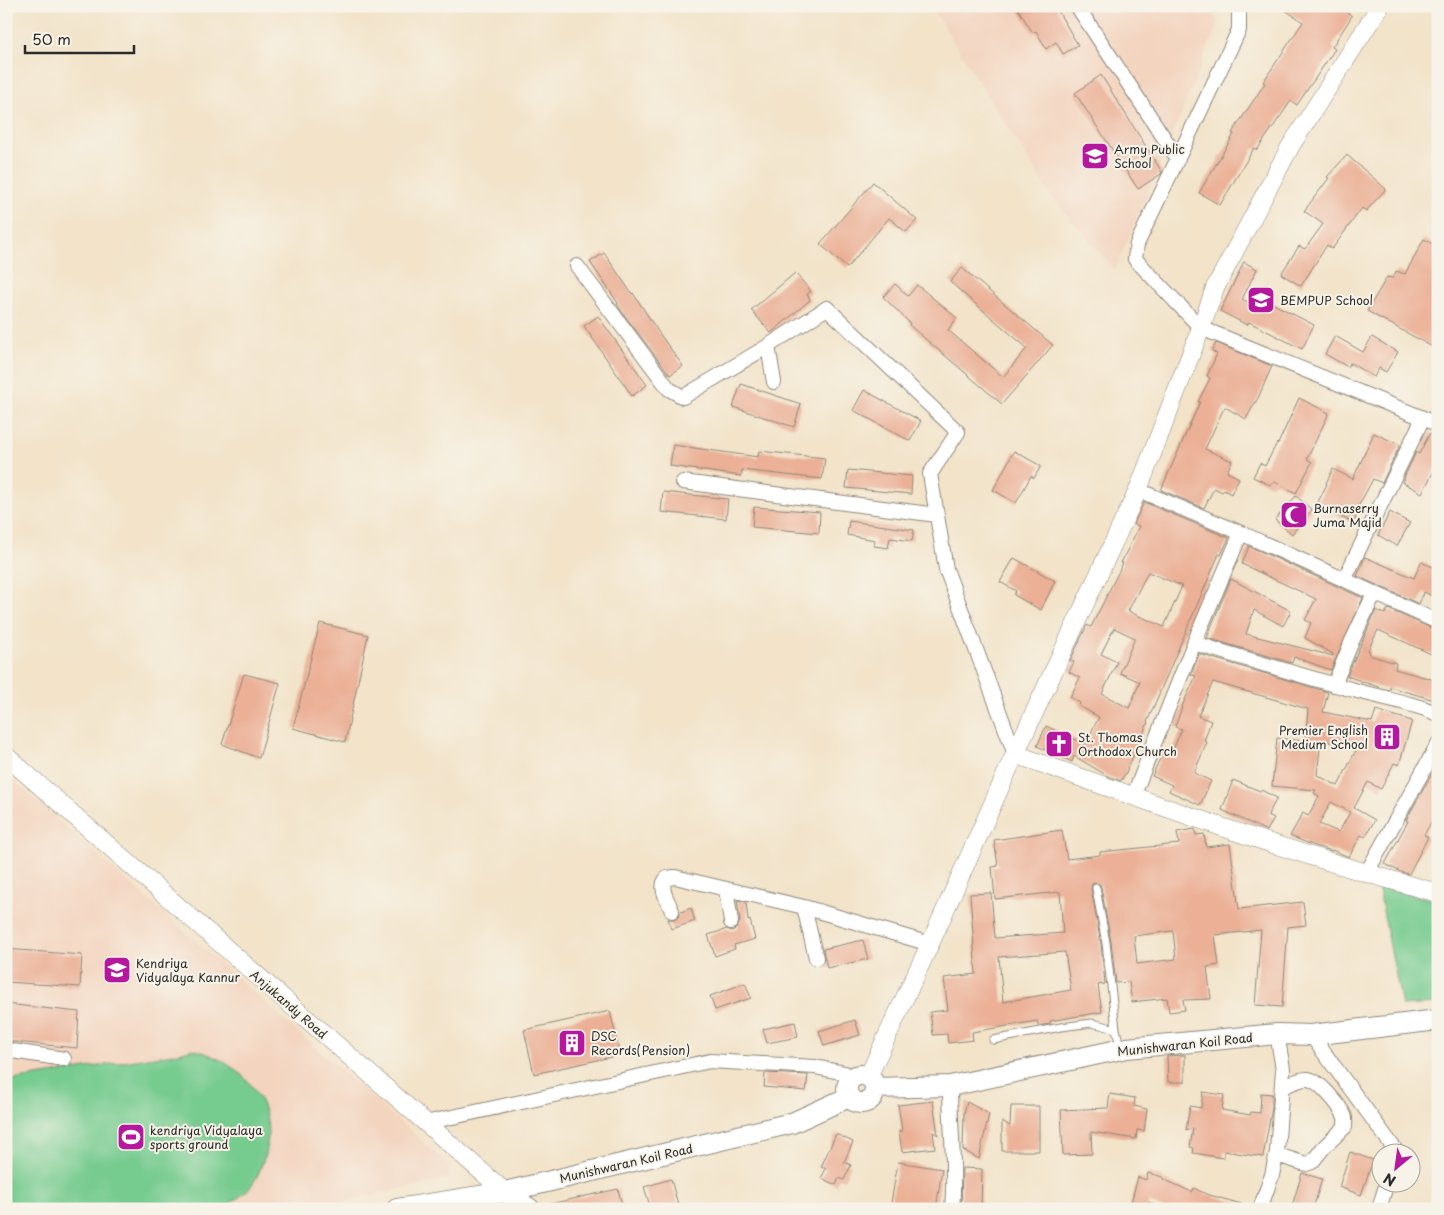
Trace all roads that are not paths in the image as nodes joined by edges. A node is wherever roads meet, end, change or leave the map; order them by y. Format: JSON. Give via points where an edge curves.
{"nodes":[{"id":1,"x":1078,"y":6,"type":"edge"},
{"id":2,"x":1239,"y":6,"type":"edge"},
{"id":3,"x":1380,"y":6,"type":"edge"},
{"id":4,"x":1178,"y":159,"type":"junction"},
{"id":5,"x":577,"y":266,"type":"dead end"},
{"id":6,"x":1201,"y":328,"type":"junction"},
{"id":7,"x":768,"y":346,"type":"junction"},
{"id":8,"x":774,"y":382,"type":"dead end"},
{"id":9,"x":1423,"y":418,"type":"junction"},
{"id":10,"x":1438,"y":425,"type":"edge"},
{"id":11,"x":683,"y":482,"type":"dead end"},
{"id":12,"x":1138,"y":490,"type":"junction"},
{"id":13,"x":937,"y":515,"type":"junction"},
{"id":14,"x":1241,"y":533,"type":"junction"},
{"id":15,"x":1344,"y":580,"type":"junction"},
{"id":16,"x":1374,"y":594,"type":"junction"},
{"id":17,"x":1438,"y":622,"type":"edge"},
{"id":18,"x":1194,"y":643,"type":"junction"},
{"id":19,"x":1334,"y":685,"type":"junction"},
{"id":20,"x":1438,"y":716,"type":"edge"},
{"id":21,"x":1438,"y":744,"type":"edge"},
{"id":22,"x":1015,"y":754,"type":"junction"},
{"id":23,"x":6,"y":756,"type":"edge"},
{"id":24,"x":1133,"y":796,"type":"junction"},
{"id":25,"x":1366,"y":874,"type":"junction"},
{"id":26,"x":1096,"y":888,"type":"dead end"},
{"id":27,"x":726,"y":889,"type":"junction"},
{"id":28,"x":1438,"y":893,"type":"edge"},
{"id":29,"x":804,"y":907,"type":"junction"},
{"id":30,"x":672,"y":911,"type":"dead end"},
{"id":31,"x":731,"y":922,"type":"dead end"},
{"id":32,"x":930,"y":944,"type":"junction"},
{"id":33,"x":816,"y":958,"type":"dead end"},
{"id":34,"x":1438,"y":1020,"type":"edge"},
{"id":35,"x":1116,"y":1029,"type":"junction"},
{"id":36,"x":1277,"y":1034,"type":"junction"},
{"id":37,"x":1311,"y":1035,"type":"junction"},
{"id":38,"x":993,"y":1040,"type":"dead end"},
{"id":39,"x":6,"y":1050,"type":"edge"},
{"id":40,"x":1121,"y":1050,"type":"junction"},
{"id":41,"x":64,"y":1059,"type":"dead end"},
{"id":42,"x":861,"y":1085,"type":"junction"},
{"id":43,"x":950,"y":1086,"type":"junction"},
{"id":44,"x":1282,"y":1087,"type":"junction"},
{"id":45,"x":425,"y":1123,"type":"junction"},
{"id":46,"x":1390,"y":1142,"type":"edge"},
{"id":47,"x":1276,"y":1155,"type":"junction"},
{"id":48,"x":505,"y":1192,"type":"junction"},
{"id":49,"x":1384,"y":1192,"type":"edge"},
{"id":50,"x":397,"y":1209,"type":"edge"},
{"id":51,"x":530,"y":1209,"type":"edge"},
{"id":52,"x":952,"y":1209,"type":"edge"},
{"id":53,"x":1260,"y":1209,"type":"edge"},
{"id":54,"x":1379,"y":1209,"type":"edge"}],
"edges":[{"from":1,"to":4,"type":"street"},
{"from":2,"to":4,"type":"street","via":[[1239,30]]},
{"from":3,"to":6,"type":"street","via":[[1290,147],[1214,288]]},
{"from":4,"to":6,"type":"street","via":[[1136,244],[1135,259]]},
{"from":5,"to":7,"type":"street","via":[[669,389],[684,397]]},
{"from":6,"to":9,"type":"street"},
{"from":6,"to":12,"type":"street"},
{"from":7,"to":8,"type":"street"},
{"from":7,"to":13,"type":"street","via":[[827,308],[958,432],[930,474]]},
{"from":9,"to":10,"type":"street"},
{"from":9,"to":15,"type":"street"},
{"from":11,"to":13,"type":"street"},
{"from":12,"to":14,"type":"street"},
{"from":12,"to":22,"type":"street"},
{"from":13,"to":22,"type":"street","via":[[946,569]]},
{"from":14,"to":15,"type":"street"},
{"from":14,"to":18,"type":"street"},
{"from":15,"to":16,"type":"street"},
{"from":16,"to":17,"type":"street"},
{"from":16,"to":19,"type":"street"},
{"from":18,"to":19,"type":"street"},
{"from":18,"to":24,"type":"street"},
{"from":19,"to":20,"type":"street","via":[[1434,712]]},
{"from":21,"to":25,"type":"street"},
{"from":22,"to":24,"type":"street"},
{"from":22,"to":32,"type":"street"},
{"from":23,"to":45,"type":"street","name":"Anjukandy Road"},
{"from":24,"to":25,"type":"street"},
{"from":25,"to":28,"type":"street"},
{"from":26,"to":35,"type":"lane"},
{"from":27,"to":29,"type":"street"},
{"from":27,"to":30,"type":"street","via":[[676,877],[667,878],[662,889]]},
{"from":27,"to":31,"type":"street"},
{"from":29,"to":32,"type":"street"},
{"from":29,"to":33,"type":"street"},
{"from":32,"to":42,"type":"street"},
{"from":34,"to":37,"type":"main road","name":"Munishwaran Koil Road"},
{"from":35,"to":38,"type":"lane","via":[[1092,1023]]},
{"from":35,"to":40,"type":"lane"},
{"from":36,"to":37,"type":"main road","name":"Munishwaran Koil Road"},
{"from":36,"to":40,"type":"main road","name":"Munishwaran Koil Road"},
{"from":36,"to":44,"type":"street","via":[[1283,1069]]},
{"from":37,"to":46,"type":"street"},
{"from":39,"to":41,"type":"street"},
{"from":40,"to":43,"type":"main road","name":"Munishwaran Koil Road"},
{"from":42,"to":43,"type":"main road","name":"Munishwaran Koil Road"},
{"from":42,"to":45,"type":"street","via":[[845,1073],[815,1067],[710,1061]]},
{"from":42,"to":48,"type":"main road","name":"Munishwaran Koil Road","via":[[792,1123]]},
{"from":43,"to":52,"type":"street"},
{"from":44,"to":47,"type":"street"},
{"from":44,"to":47,"type":"street","via":[[1300,1080],[1314,1081],[1345,1116],[1345,1126],[1312,1162],[1306,1164]]},
{"from":45,"to":48,"type":"street","name":"Anjukandy Road"},
{"from":47,"to":53,"type":"street"},
{"from":48,"to":50,"type":"main road","name":"Munishwaran Koil Road"},
{"from":48,"to":51,"type":"main road"},
{"from":49,"to":54,"type":"street"}]}
